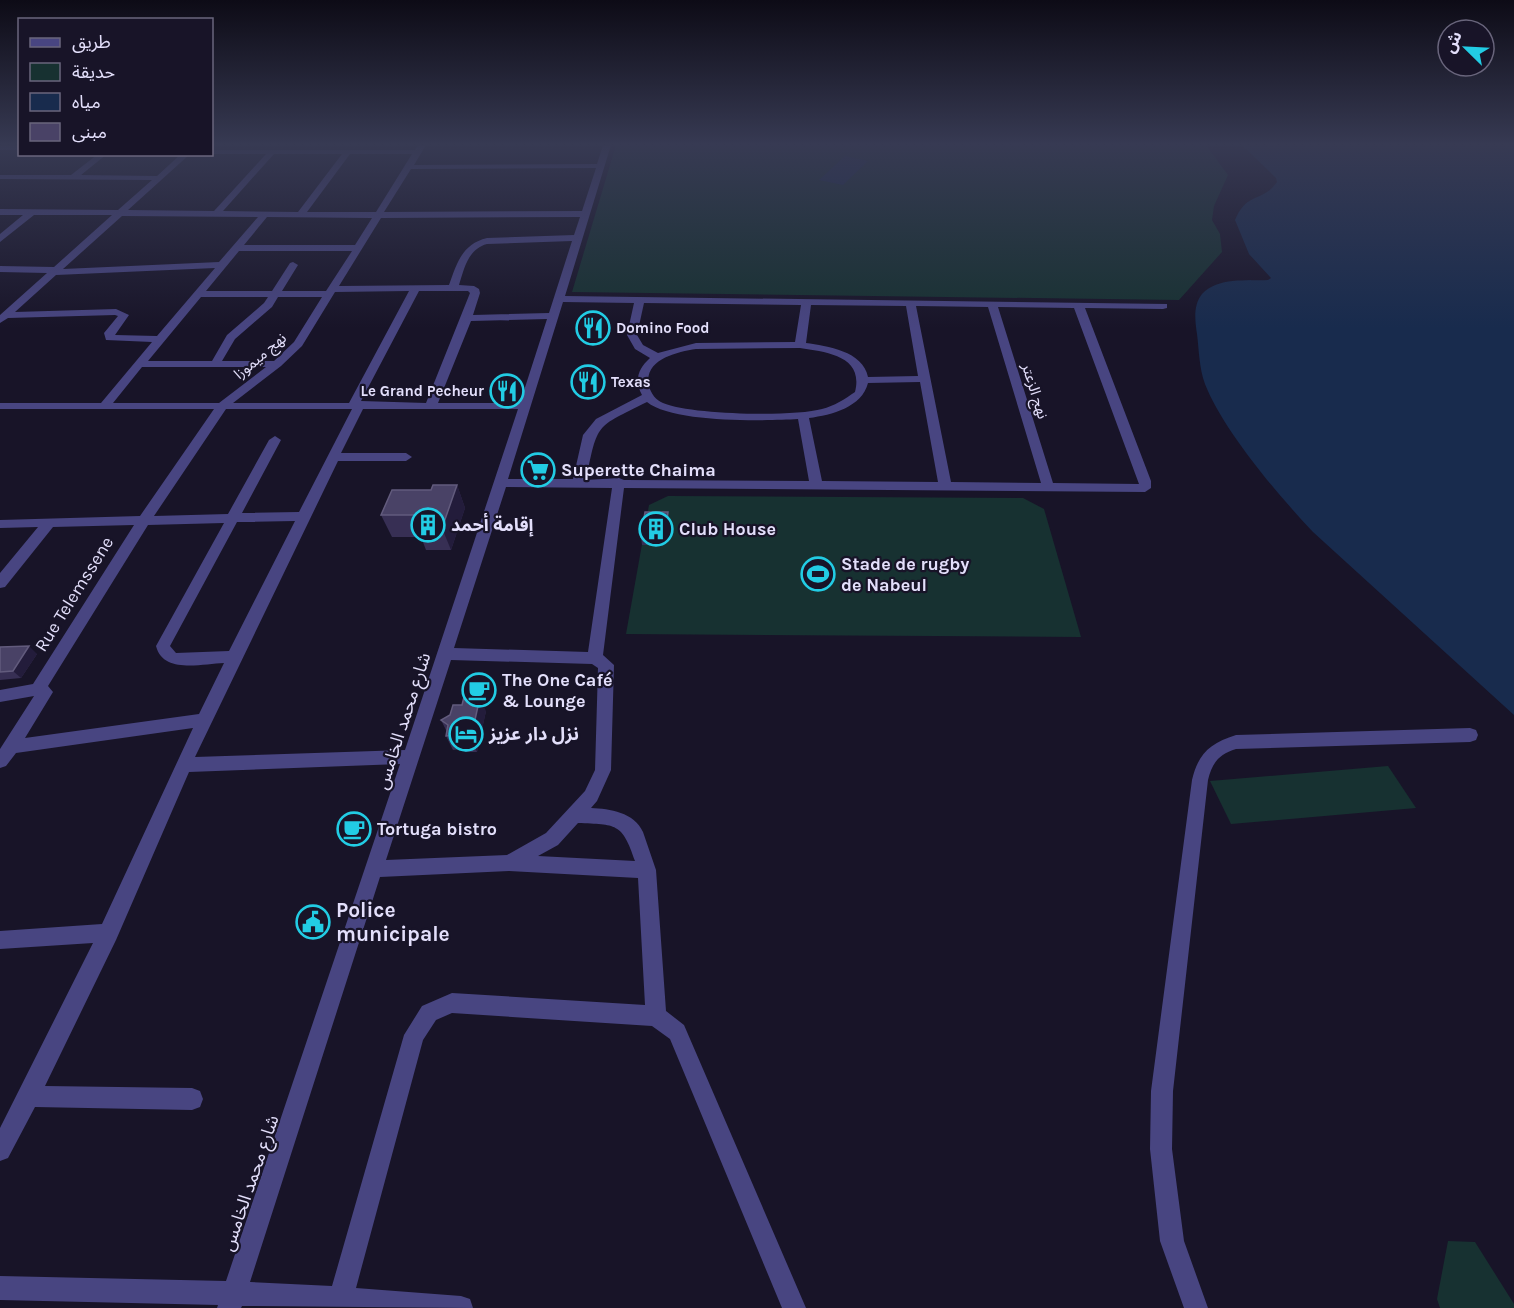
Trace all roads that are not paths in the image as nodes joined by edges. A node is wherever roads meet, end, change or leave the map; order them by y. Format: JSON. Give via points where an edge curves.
{"nodes":[{"id":1,"x":128,"y":206,"type":"edge"},
{"id":2,"x":223,"y":206,"type":"edge"},
{"id":3,"x":307,"y":206,"type":"edge"},
{"id":4,"x":383,"y":206,"type":"edge"},
{"id":5,"x":588,"y":206,"type":"edge"},
{"id":6,"x":0,"y":212,"type":"edge"},
{"id":7,"x":32,"y":212,"type":"junction"},
{"id":8,"x":119,"y":214,"type":"junction"},
{"id":9,"x":216,"y":214,"type":"junction"},
{"id":10,"x":265,"y":214,"type":"junction"},
{"id":11,"x":301,"y":214,"type":"junction"},
{"id":12,"x":586,"y":214,"type":"junction"},
{"id":13,"x":377,"y":215,"type":"junction"},
{"id":14,"x":579,"y":238,"type":"junction"},
{"id":15,"x":0,"y":239,"type":"edge"},
{"id":16,"x":237,"y":248,"type":"junction"},
{"id":17,"x":357,"y":248,"type":"junction"},
{"id":18,"x":223,"y":265,"type":"junction"},
{"id":19,"x":293,"y":265,"type":"dead end"},
{"id":20,"x":0,"y":269,"type":"edge"},
{"id":21,"x":55,"y":271,"type":"junction"},
{"id":22,"x":453,"y":288,"type":"junction"},
{"id":23,"x":415,"y":289,"type":"junction"},
{"id":24,"x":330,"y":291,"type":"junction"},
{"id":25,"x":198,"y":294,"type":"junction"},
{"id":26,"x":276,"y":294,"type":"junction"},
{"id":27,"x":560,"y":299,"type":"junction"},
{"id":28,"x":640,"y":300,"type":"junction"},
{"id":29,"x":806,"y":302,"type":"junction"},
{"id":30,"x":910,"y":303,"type":"junction"},
{"id":31,"x":992,"y":304,"type":"junction"},
{"id":32,"x":1078,"y":304,"type":"junction"},
{"id":33,"x":1163,"y":306,"type":"dead end"},
{"id":34,"x":5,"y":313,"type":"edge"},
{"id":35,"x":554,"y":316,"type":"junction"},
{"id":36,"x":467,"y":318,"type":"junction"},
{"id":37,"x":160,"y":339,"type":"junction"},
{"id":38,"x":800,"y":345,"type":"junction"},
{"id":39,"x":659,"y":358,"type":"junction"},
{"id":40,"x":140,"y":364,"type":"junction"},
{"id":41,"x":215,"y":364,"type":"junction"},
{"id":42,"x":277,"y":364,"type":"junction"},
{"id":43,"x":925,"y":379,"type":"junction"},
{"id":44,"x":863,"y":380,"type":"junction"},
{"id":45,"x":647,"y":397,"type":"junction"},
{"id":46,"x":357,"y":404,"type":"junction"},
{"id":47,"x":223,"y":405,"type":"junction"},
{"id":48,"x":431,"y":405,"type":"junction"},
{"id":49,"x":0,"y":406,"type":"edge"},
{"id":50,"x":104,"y":406,"type":"junction"},
{"id":51,"x":526,"y":406,"type":"junction"},
{"id":52,"x":803,"y":416,"type":"junction"},
{"id":53,"x":275,"y":440,"type":"dead end"},
{"id":54,"x":333,"y":457,"type":"junction"},
{"id":55,"x":406,"y":457,"type":"dead end"},
{"id":56,"x":579,"y":482,"type":"junction"},
{"id":57,"x":501,"y":483,"type":"junction"},
{"id":58,"x":620,"y":483,"type":"junction"},
{"id":59,"x":816,"y":484,"type":"junction"},
{"id":60,"x":945,"y":485,"type":"junction"},
{"id":61,"x":1048,"y":487,"type":"junction"},
{"id":62,"x":304,"y":516,"type":"junction"},
{"id":63,"x":235,"y":518,"type":"junction"},
{"id":64,"x":144,"y":520,"type":"junction"},
{"id":65,"x":49,"y":523,"type":"junction"},
{"id":66,"x":0,"y":524,"type":"edge"},
{"id":67,"x":0,"y":583,"type":"edge"},
{"id":68,"x":446,"y":654,"type":"junction"},
{"id":69,"x":235,"y":657,"type":"junction"},
{"id":70,"x":595,"y":657,"type":"junction"},
{"id":71,"x":38,"y":689,"type":"junction"},
{"id":72,"x":0,"y":696,"type":"edge"},
{"id":73,"x":204,"y":720,"type":"junction"},
{"id":74,"x":1470,"y":735,"type":"dead end"},
{"id":75,"x":10,"y":747,"type":"junction"},
{"id":76,"x":411,"y":757,"type":"junction"},
{"id":77,"x":0,"y":761,"type":"edge"},
{"id":78,"x":184,"y":765,"type":"junction"},
{"id":79,"x":575,"y":815,"type":"junction"},
{"id":80,"x":509,"y":863,"type":"junction"},
{"id":81,"x":375,"y":869,"type":"junction"},
{"id":82,"x":647,"y":870,"type":"junction"},
{"id":83,"x":109,"y":933,"type":"junction"},
{"id":84,"x":0,"y":940,"type":"edge"},
{"id":85,"x":656,"y":1016,"type":"junction"},
{"id":86,"x":29,"y":1096,"type":"junction"},
{"id":87,"x":192,"y":1099,"type":"dead end"},
{"id":88,"x":0,"y":1150,"type":"edge"},
{"id":89,"x":1,"y":1291,"type":"edge"},
{"id":90,"x":341,"y":1297,"type":"junction"},
{"id":91,"x":231,"y":1300,"type":"edge"},
{"id":92,"x":461,"y":1308,"type":"edge"},
{"id":93,"x":794,"y":1308,"type":"edge"},
{"id":94,"x":1191,"y":1308,"type":"edge"}],
"edges":[{"from":1,"to":8,"type":"street"},
{"from":2,"to":9,"type":"street"},
{"from":3,"to":11,"type":"street"},
{"from":4,"to":13,"type":"street","name":"نهج ميموزا"},
{"from":5,"to":12,"type":"street","name":"شارع محمد الخامس"},
{"from":6,"to":7,"type":"street"},
{"from":7,"to":8,"type":"street"},
{"from":7,"to":15,"type":"street"},
{"from":8,"to":9,"type":"street"},
{"from":8,"to":21,"type":"street"},
{"from":9,"to":10,"type":"street"},
{"from":10,"to":11,"type":"street"},
{"from":10,"to":16,"type":"street"},
{"from":11,"to":13,"type":"street"},
{"from":12,"to":13,"type":"street"},
{"from":12,"to":14,"type":"street","name":"شارع محمد الخامس"},
{"from":13,"to":17,"type":"street","name":"نهج ميموزا"},
{"from":14,"to":22,"type":"street","via":[[476,243],[468,249]]},
{"from":14,"to":27,"type":"street","name":"شارع محمد الخامس"},
{"from":16,"to":17,"type":"street"},
{"from":16,"to":18,"type":"street"},
{"from":17,"to":24,"type":"street","name":"نهج ميموزا"},
{"from":18,"to":21,"type":"street"},
{"from":18,"to":25,"type":"street"},
{"from":19,"to":26,"type":"street"},
{"from":20,"to":21,"type":"street"},
{"from":21,"to":34,"type":"street"},
{"from":22,"to":23,"type":"street"},
{"from":22,"to":36,"type":"street","via":[[475,290]]},
{"from":23,"to":24,"type":"street"},
{"from":23,"to":46,"type":"street"},
{"from":24,"to":26,"type":"street"},
{"from":24,"to":42,"type":"street","name":"نهج ميموزا","via":[[298,344]]},
{"from":25,"to":26,"type":"street"},
{"from":25,"to":37,"type":"street"},
{"from":26,"to":41,"type":"street","via":[[231,337]]},
{"from":27,"to":28,"type":"street"},
{"from":27,"to":35,"type":"street","name":"شارع محمد الخامس"},
{"from":28,"to":29,"type":"street"},
{"from":28,"to":39,"type":"street","via":[[630,333],[632,339]]},
{"from":29,"to":30,"type":"street"},
{"from":29,"to":38,"type":"street"},
{"from":30,"to":31,"type":"street"},
{"from":30,"to":43,"type":"street"},
{"from":31,"to":32,"type":"street"},
{"from":31,"to":61,"type":"street","name":"نهج الزعتر"},
{"from":32,"to":33,"type":"street"},
{"from":32,"to":61,"type":"street","via":[[1146,487]]},
{"from":34,"to":37,"type":"street","via":[[116,312],[124,315],[109,333],[110,338]]},
{"from":35,"to":36,"type":"street"},
{"from":35,"to":51,"type":"street","name":"شارع محمد الخامس"},
{"from":36,"to":48,"type":"street"},
{"from":37,"to":40,"type":"street"},
{"from":38,"to":39,"type":"street","via":[[696,346]]},
{"from":38,"to":44,"type":"street","via":[[846,356],[856,363]]},
{"from":39,"to":45,"type":"street","via":[[642,378]]},
{"from":40,"to":41,"type":"street"},
{"from":40,"to":50,"type":"street"},
{"from":41,"to":42,"type":"street"},
{"from":42,"to":47,"type":"street","name":"نهج ميموزا"},
{"from":43,"to":44,"type":"street"},
{"from":43,"to":60,"type":"street"},
{"from":44,"to":52,"type":"street","via":[[860,394],[851,401],[823,413]]},
{"from":45,"to":52,"type":"street","via":[[677,411]]},
{"from":45,"to":56,"type":"street","via":[[600,421],[590,435]]},
{"from":46,"to":47,"type":"street"},
{"from":46,"to":48,"type":"street"},
{"from":46,"to":54,"type":"street"},
{"from":47,"to":50,"type":"street"},
{"from":47,"to":64,"type":"street","name":"نهج ميموزا"},
{"from":48,"to":51,"type":"street"},
{"from":49,"to":50,"type":"street"},
{"from":51,"to":57,"type":"street","name":"شارع محمد الخامس"},
{"from":52,"to":59,"type":"street"},
{"from":53,"to":63,"type":"street"},
{"from":54,"to":55,"type":"street"},
{"from":54,"to":62,"type":"street"},
{"from":56,"to":57,"type":"street"},
{"from":56,"to":58,"type":"street"},
{"from":57,"to":68,"type":"street","name":"شارع محمد الخامس"},
{"from":58,"to":59,"type":"street"},
{"from":58,"to":70,"type":"street"},
{"from":59,"to":60,"type":"street"},
{"from":60,"to":61,"type":"street"},
{"from":62,"to":63,"type":"street"},
{"from":62,"to":69,"type":"street"},
{"from":63,"to":64,"type":"street"},
{"from":63,"to":69,"type":"street","via":[[163,646],[173,659]]},
{"from":64,"to":65,"type":"street"},
{"from":64,"to":71,"type":"street","name":"Rue Telemssene"},
{"from":65,"to":66,"type":"street"},
{"from":65,"to":67,"type":"street"},
{"from":68,"to":70,"type":"street"},
{"from":68,"to":76,"type":"street","name":"شارع محمد الخامس"},
{"from":69,"to":73,"type":"street"},
{"from":70,"to":79,"type":"street","via":[[606,665],[603,770],[591,796]]},
{"from":71,"to":72,"type":"street"},
{"from":71,"to":75,"type":"street","via":[[45,692],[44,698]]},
{"from":73,"to":75,"type":"street"},
{"from":73,"to":78,"type":"street"},
{"from":74,"to":94,"type":"street","via":[[1236,742],[1222,745],[1204,763],[1162,1091],[1161,1126],[1172,1241]]},
{"from":75,"to":77,"type":"street"},
{"from":76,"to":78,"type":"street"},
{"from":76,"to":81,"type":"street","name":"شارع محمد الخامس"},
{"from":78,"to":83,"type":"street"},
{"from":79,"to":80,"type":"street","via":[[552,839]]},
{"from":79,"to":82,"type":"street","via":[[614,817],[634,832]]},
{"from":80,"to":81,"type":"street"},
{"from":80,"to":82,"type":"street"},
{"from":81,"to":91,"type":"street","name":"شارع محمد الخامس"},
{"from":82,"to":85,"type":"street"},
{"from":83,"to":84,"type":"street"},
{"from":83,"to":86,"type":"street"},
{"from":85,"to":90,"type":"street","via":[[452,1003],[429,1013],[414,1035]]},
{"from":85,"to":93,"type":"street","via":[[677,1032]]},
{"from":86,"to":87,"type":"street"},
{"from":86,"to":88,"type":"street"},
{"from":89,"to":91,"type":"street"},
{"from":90,"to":91,"type":"street"},
{"from":90,"to":92,"type":"street"}]}
